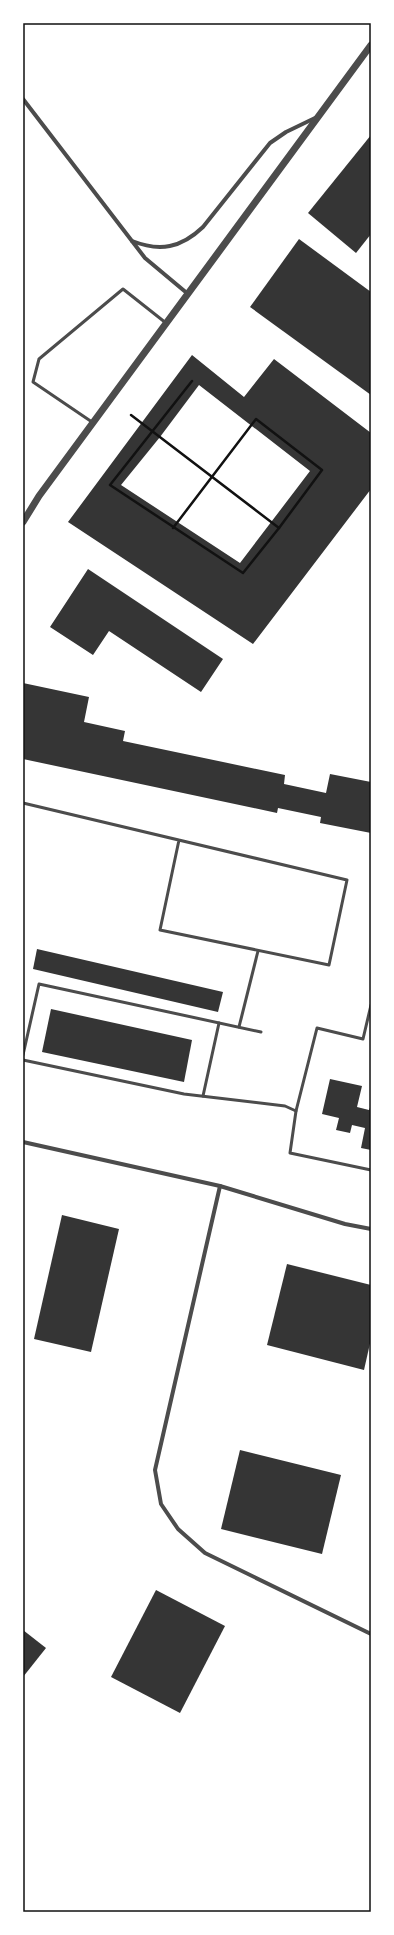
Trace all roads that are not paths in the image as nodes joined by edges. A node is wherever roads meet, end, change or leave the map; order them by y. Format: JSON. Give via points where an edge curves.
{"nodes":[{"id":1,"x":371,"y":45,"type":"edge"},
{"id":2,"x":23,"y":99,"type":"edge"},
{"id":3,"x":318,"y":117,"type":"junction"},
{"id":4,"x":132,"y":241,"type":"junction"},
{"id":5,"x":188,"y":294,"type":"junction"},
{"id":6,"x":166,"y":323,"type":"junction"},
{"id":7,"x":93,"y":422,"type":"junction"},
{"id":8,"x":23,"y":522,"type":"edge"},
{"id":9,"x":23,"y":803,"type":"edge"},
{"id":10,"x":179,"y":840,"type":"junction"},
{"id":11,"x":258,"y":951,"type":"junction"},
{"id":12,"x":371,"y":1005,"type":"edge"},
{"id":13,"x":219,"y":1023,"type":"junction"},
{"id":14,"x":239,"y":1027,"type":"junction"},
{"id":15,"x":261,"y":1032,"type":"dead end"},
{"id":16,"x":23,"y":1054,"type":"edge"},
{"id":17,"x":23,"y":1060,"type":"edge"},
{"id":18,"x":203,"y":1096,"type":"junction"},
{"id":19,"x":296,"y":1111,"type":"junction"},
{"id":20,"x":23,"y":1142,"type":"edge"},
{"id":21,"x":371,"y":1170,"type":"edge"},
{"id":22,"x":220,"y":1186,"type":"junction"},
{"id":23,"x":371,"y":1229,"type":"edge"},
{"id":24,"x":371,"y":1634,"type":"edge"}],
"edges":[{"from":1,"to":3,"type":"street"},
{"from":2,"to":4,"type":"street"},
{"from":3,"to":4,"type":"street","via":[[286,132],[270,143],[203,227],[192,236],[179,244],[164,247],[147,247]]},
{"from":3,"to":5,"type":"street"},
{"from":4,"to":5,"type":"street","via":[[145,258]]},
{"from":5,"to":6,"type":"street"},
{"from":6,"to":7,"type":"street"},
{"from":6,"to":7,"type":"lane","via":[[123,289],[39,359],[33,382]]},
{"from":7,"to":8,"type":"street"},
{"from":9,"to":10,"type":"lane"},
{"from":10,"to":11,"type":"lane","via":[[160,930]]},
{"from":10,"to":11,"type":"lane","via":[[347,880],[329,965]]},
{"from":11,"to":14,"type":"lane"},
{"from":12,"to":19,"type":"lane","via":[[363,1039],[317,1028]]},
{"from":13,"to":14,"type":"lane"},
{"from":13,"to":16,"type":"lane","via":[[39,984]]},
{"from":13,"to":18,"type":"lane"},
{"from":14,"to":15,"type":"lane"},
{"from":17,"to":18,"type":"lane"},
{"from":18,"to":19,"type":"lane","via":[[285,1106]]},
{"from":19,"to":21,"type":"lane","via":[[290,1153]]},
{"from":20,"to":22,"type":"street"},
{"from":22,"to":23,"type":"street","via":[[345,1224]]},
{"from":22,"to":24,"type":"street","via":[[155,1470],[161,1504],[178,1529],[206,1552]]}]}
